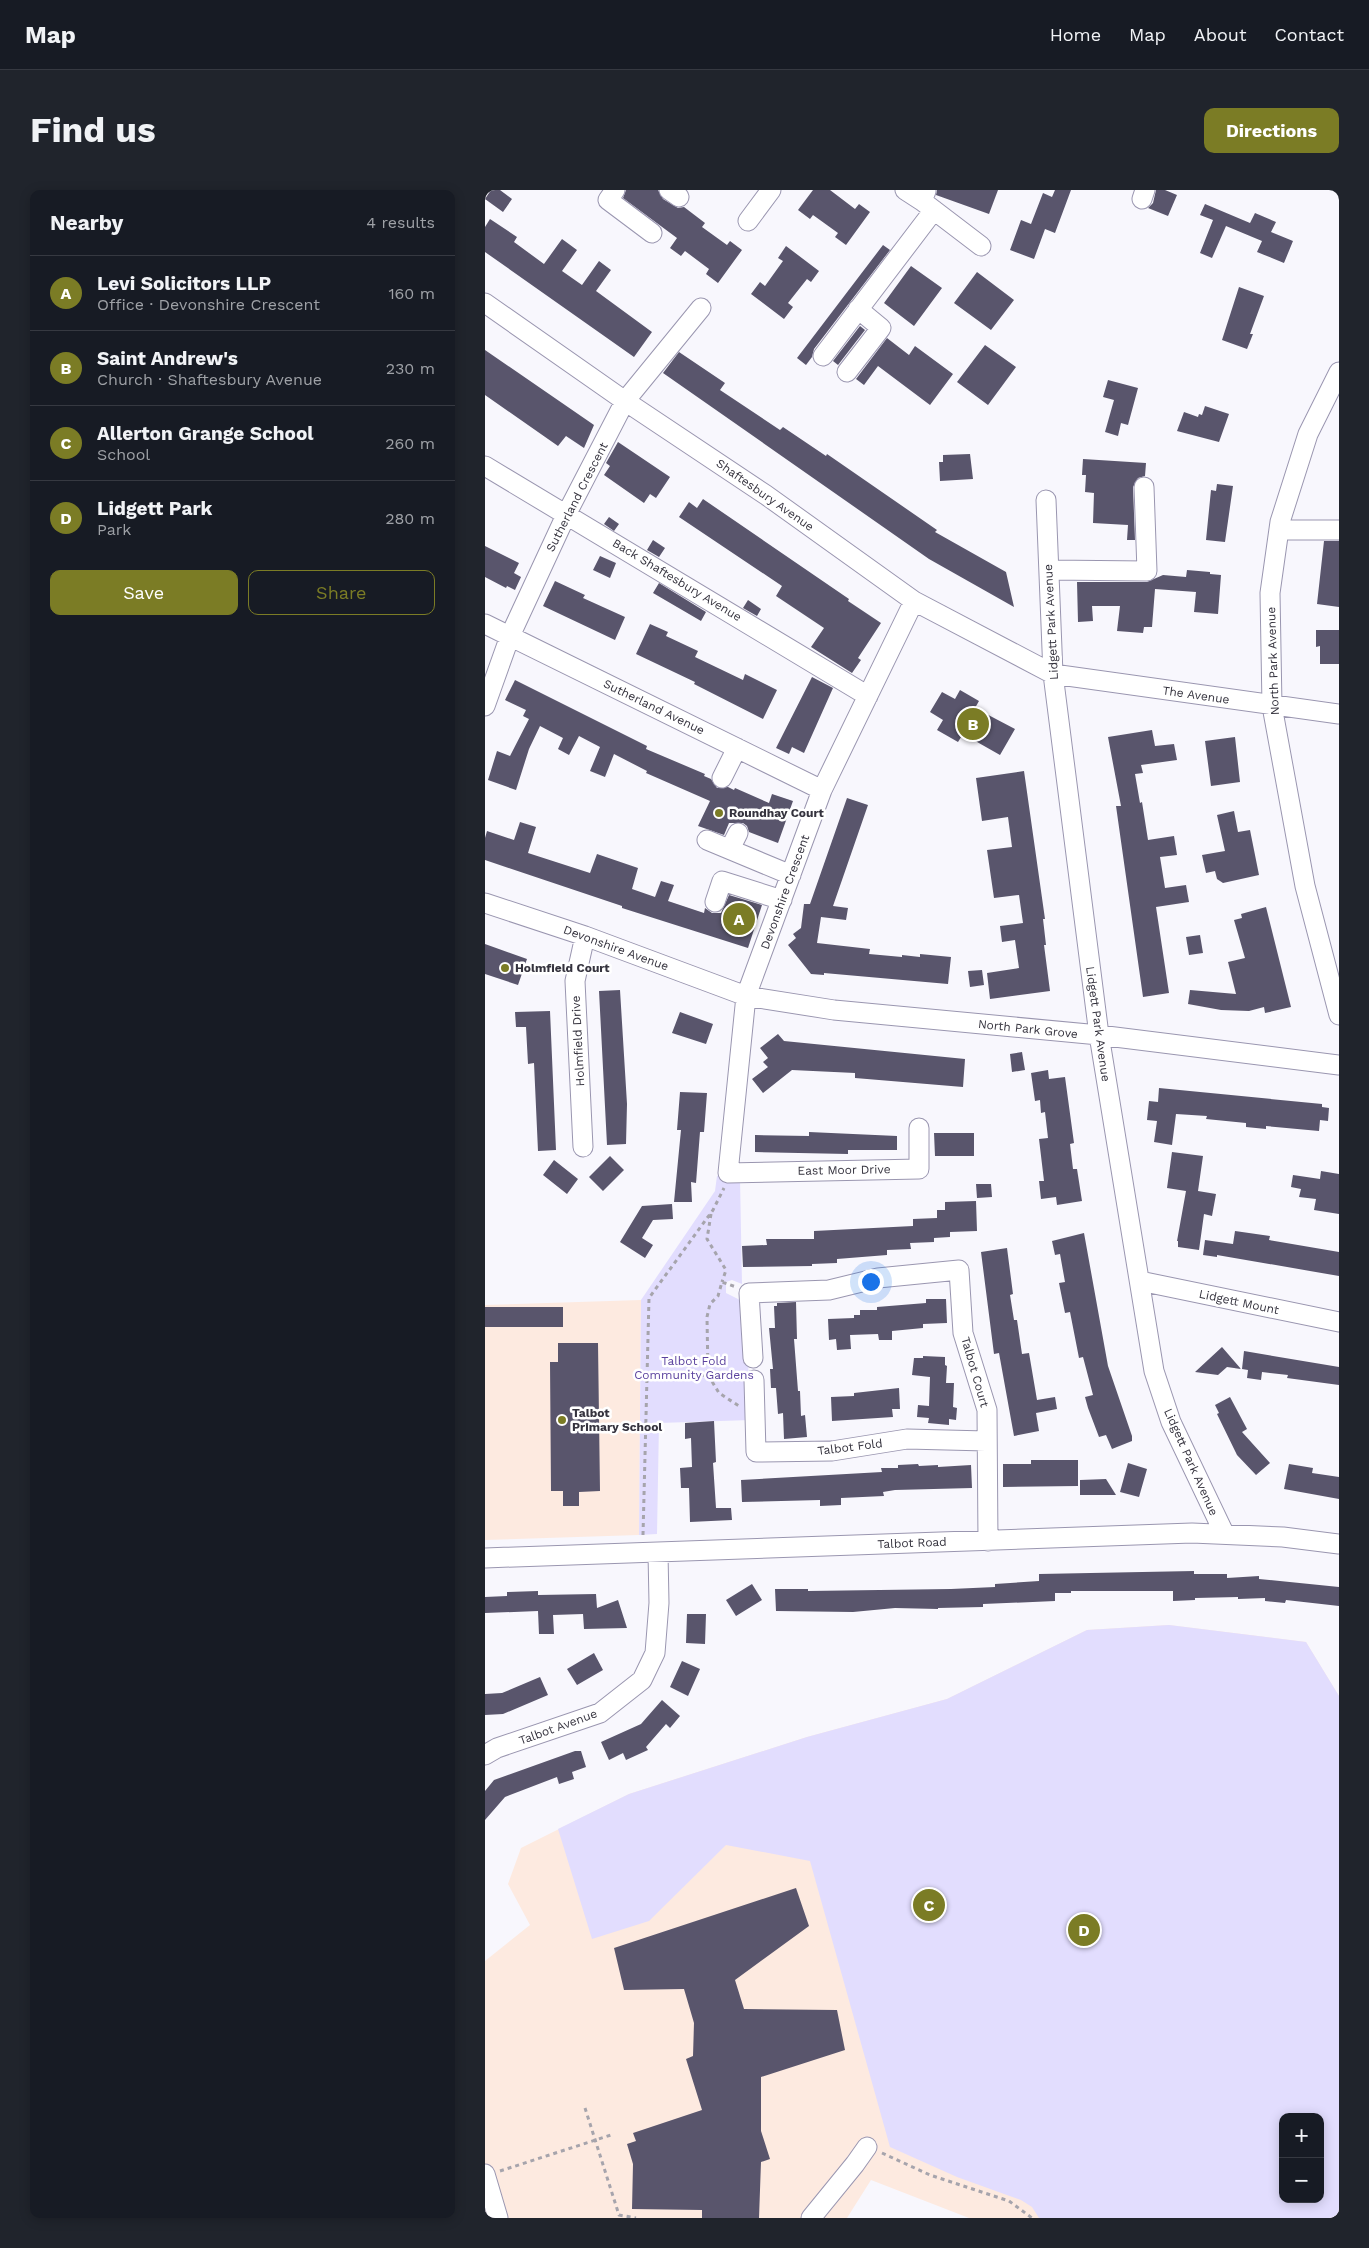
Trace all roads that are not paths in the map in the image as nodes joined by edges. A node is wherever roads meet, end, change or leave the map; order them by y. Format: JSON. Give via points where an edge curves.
{"nodes":[{"id":1,"x":615,"y":190,"type":"edge"},
{"id":2,"x":771,"y":190,"type":"edge"},
{"id":3,"x":905,"y":190,"type":"edge"},
{"id":4,"x":927,"y":200,"type":"edge"},
{"id":5,"x":748,"y":221,"type":"dead end"},
{"id":6,"x":652,"y":233,"type":"dead end"},
{"id":7,"x":981,"y":246,"type":"dead end"},
{"id":8,"x":485,"y":303,"type":"edge"},
{"id":9,"x":701,"y":308,"type":"dead end"},
{"id":10,"x":858,"y":309,"type":"junction"},
{"id":11,"x":823,"y":356,"type":"dead end"},
{"id":12,"x":847,"y":372,"type":"dead end"},
{"id":13,"x":1339,"y":372,"type":"edge"},
{"id":14,"x":625,"y":401,"type":"junction"},
{"id":15,"x":485,"y":466,"type":"edge"},
{"id":16,"x":1144,"y":487,"type":"dead end"},
{"id":17,"x":1046,"y":500,"type":"dead end"},
{"id":18,"x":567,"y":513,"type":"junction"},
{"id":19,"x":1279,"y":530,"type":"junction"},
{"id":20,"x":1339,"y":530,"type":"edge"},
{"id":21,"x":1049,"y":570,"type":"junction"},
{"id":22,"x":914,"y":601,"type":"junction"},
{"id":23,"x":485,"y":624,"type":"edge"},
{"id":24,"x":510,"y":636,"type":"junction"},
{"id":25,"x":1053,"y":674,"type":"junction"},
{"id":26,"x":868,"y":696,"type":"junction"},
{"id":27,"x":485,"y":706,"type":"edge"},
{"id":28,"x":1272,"y":706,"type":"junction"},
{"id":29,"x":1339,"y":714,"type":"edge"},
{"id":30,"x":737,"y":748,"type":"junction"},
{"id":31,"x":722,"y":778,"type":"dead end"},
{"id":32,"x":822,"y":790,"type":"junction"},
{"id":33,"x":707,"y":840,"type":"dead end"},
{"id":34,"x":791,"y":875,"type":"junction"},
{"id":35,"x":782,"y":900,"type":"junction"},
{"id":36,"x":715,"y":902,"type":"dead end"},
{"id":37,"x":485,"y":903,"type":"edge"},
{"id":38,"x":585,"y":936,"type":"junction"},
{"id":39,"x":746,"y":996,"type":"junction"},
{"id":40,"x":1339,"y":1016,"type":"edge"},
{"id":41,"x":1099,"y":1036,"type":"junction"},
{"id":42,"x":1339,"y":1065,"type":"edge"},
{"id":43,"x":919,"y":1128,"type":"dead end"},
{"id":44,"x":583,"y":1147,"type":"dead end"},
{"id":45,"x":728,"y":1173,"type":"joint"},
{"id":46,"x":1139,"y":1281,"type":"junction"},
{"id":47,"x":1339,"y":1322,"type":"edge"},
{"id":48,"x":753,"y":1358,"type":"dead end"},
{"id":49,"x":753,"y":1380,"type":"dead end"},
{"id":50,"x":986,"y":1441,"type":"junction"},
{"id":51,"x":1224,"y":1533,"type":"junction"},
{"id":52,"x":988,"y":1541,"type":"junction"},
{"id":53,"x":1339,"y":1544,"type":"edge"},
{"id":54,"x":650,"y":1553,"type":"junction"},
{"id":55,"x":485,"y":1558,"type":"edge"},
{"id":56,"x":485,"y":1754,"type":"edge"},
{"id":57,"x":867,"y":2146,"type":"road end"},
{"id":58,"x":485,"y":2175,"type":"edge"},
{"id":59,"x":498,"y":2218,"type":"edge"},
{"id":60,"x":811,"y":2218,"type":"edge"}],
"edges":[{"from":1,"to":6,"type":"street","via":[[608,200]]},
{"from":2,"to":5,"type":"street"},
{"from":3,"to":4,"type":"street"},
{"from":4,"to":7,"type":"street"},
{"from":4,"to":10,"type":"street"},
{"from":8,"to":14,"type":"street","name":"Shaftesbury Avenue"},
{"from":9,"to":14,"type":"street","name":"Sutherland Crescent"},
{"from":10,"to":11,"type":"street"},
{"from":10,"to":12,"type":"street","via":[[881,328]]},
{"from":13,"to":19,"type":"street","name":"North Park Avenue","via":[[1308,434]]},
{"from":14,"to":18,"type":"street","name":"Sutherland Crescent"},
{"from":14,"to":22,"type":"street","name":"Shaftesbury Avenue","via":[[766,495]]},
{"from":15,"to":18,"type":"street","name":"Back Shaftesbury Avenue"},
{"from":16,"to":21,"type":"street","via":[[1147,571]]},
{"from":17,"to":21,"type":"street","name":"Lidgett Park Avenue"},
{"from":18,"to":24,"type":"street","name":"Sutherland Crescent"},
{"from":18,"to":26,"type":"street","name":"Back Shaftesbury Avenue"},
{"from":19,"to":20,"type":"street"},
{"from":19,"to":28,"type":"street","name":"North Park Avenue","via":[[1270,593]]},
{"from":21,"to":25,"type":"street","name":"Lidgett Park Avenue"},
{"from":22,"to":25,"type":"street","name":"Shaftesbury Avenue"},
{"from":22,"to":26,"type":"street","name":"Devonshire Crescent"},
{"from":23,"to":24,"type":"street","name":"Sutherland Avenue"},
{"from":24,"to":27,"type":"street","name":"Sutherland Crescent"},
{"from":24,"to":30,"type":"street","name":"Sutherland Avenue"},
{"from":25,"to":28,"type":"street","name":"The Avenue"},
{"from":25,"to":41,"type":"street","name":"Lidgett Park Avenue"},
{"from":26,"to":32,"type":"street","name":"Devonshire Crescent","via":[[847,760]]},
{"from":28,"to":29,"type":"street","name":"The Avenue"},
{"from":28,"to":40,"type":"street","name":"North Park Avenue","via":[[1305,886]]},
{"from":30,"to":31,"type":"street"},
{"from":30,"to":32,"type":"street","name":"Sutherland Avenue"},
{"from":32,"to":34,"type":"street","name":"Devonshire Crescent"},
{"from":33,"to":34,"type":"street","via":[[734,841]]},
{"from":34,"to":35,"type":"street","name":"Devonshire Crescent"},
{"from":35,"to":36,"type":"street","via":[[722,881]]},
{"from":35,"to":39,"type":"street","name":"Devonshire Crescent"},
{"from":37,"to":38,"type":"street","name":"Devonshire Avenue"},
{"from":38,"to":39,"type":"street","name":"Devonshire Avenue"},
{"from":38,"to":44,"type":"street","name":"Holmfield Drive","via":[[575,981]]},
{"from":39,"to":41,"type":"street","name":"North Park Grove","via":[[834,1010]]},
{"from":39,"to":45,"type":"street","name":"Devonshire Crescent"},
{"from":41,"to":42,"type":"street","name":"North Park Grove"},
{"from":41,"to":46,"type":"street","name":"Lidgett Park Avenue"},
{"from":43,"to":45,"type":"street","name":"East Moor Drive","via":[[919,1169]]},
{"from":46,"to":47,"type":"street","name":"Lidgett Mount"},
{"from":46,"to":51,"type":"street","name":"Lidgett Park Avenue","via":[[1154,1371],[1171,1422]]},
{"from":48,"to":50,"type":"street","name":"Talbot Court","via":[[749,1293],[829,1290],[878,1278],[959,1270],[963,1332],[987,1410]]},
{"from":49,"to":50,"type":"street","name":"Talbot Fold","via":[[756,1452],[832,1451],[907,1439]]},
{"from":50,"to":52,"type":"street","name":"Talbot Court"},
{"from":51,"to":52,"type":"street","name":"Talbot Road"},
{"from":51,"to":53,"type":"street","name":"Talbot Road"},
{"from":52,"to":54,"type":"street","name":"Talbot Road"},
{"from":54,"to":55,"type":"street","name":"Talbot Road"},
{"from":54,"to":56,"type":"street","name":"Talbot Avenue","via":[[659,1603],[655,1653],[642,1680],[600,1712]]},
{"from":57,"to":60,"type":"street"},
{"from":58,"to":59,"type":"street"}]}
